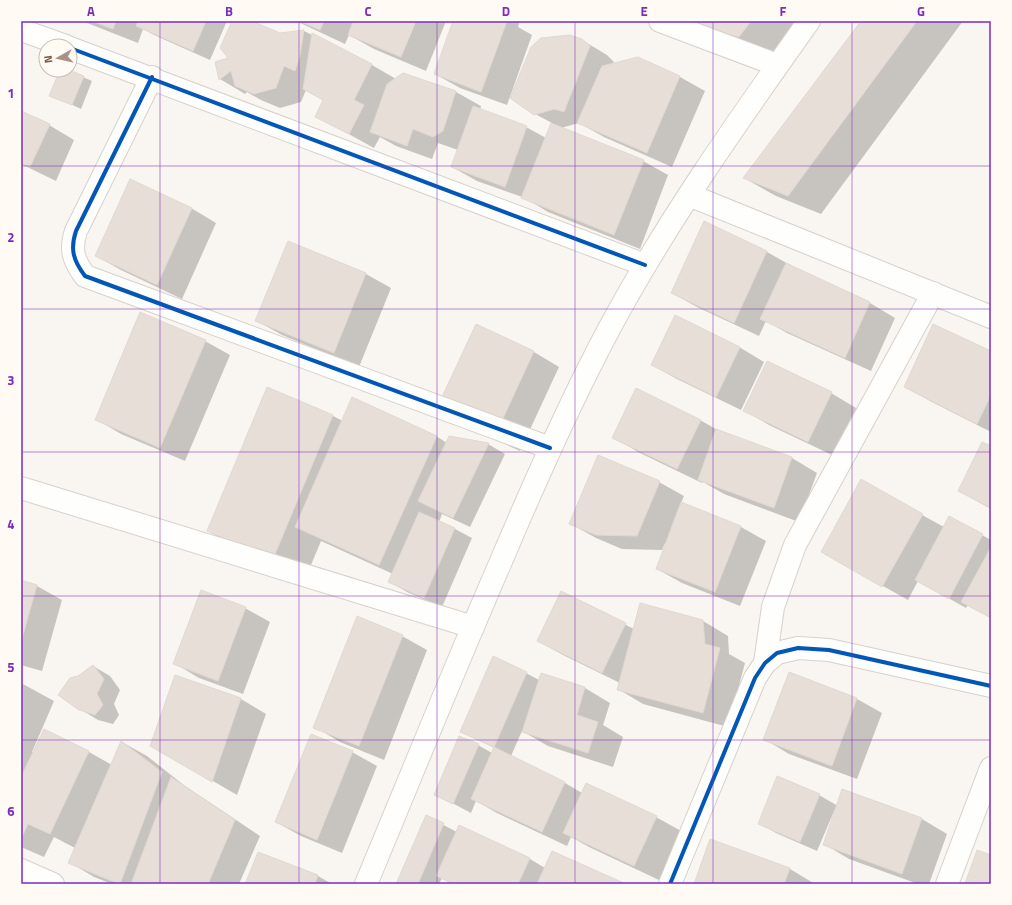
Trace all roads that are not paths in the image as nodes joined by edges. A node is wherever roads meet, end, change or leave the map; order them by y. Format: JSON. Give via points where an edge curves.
{"nodes":[{"id":1,"x":660,"y":21,"type":"edge"},
{"id":2,"x":809,"y":21,"type":"edge"},
{"id":3,"x":21,"y":30,"type":"edge"},
{"id":4,"x":44,"y":38,"type":"edge"},
{"id":5,"x":78,"y":51,"type":"edge"},
{"id":6,"x":777,"y":65,"type":"junction"},
{"id":7,"x":152,"y":78,"type":"junction"},
{"id":8,"x":690,"y":195,"type":"junction"},
{"id":9,"x":645,"y":265,"type":"junction"},
{"id":10,"x":932,"y":293,"type":"junction"},
{"id":11,"x":991,"y":317,"type":"edge"},
{"id":12,"x":550,"y":448,"type":"junction"},
{"id":13,"x":21,"y":488,"type":"edge"},
{"id":14,"x":472,"y":626,"type":"junction"},
{"id":15,"x":765,"y":663,"type":"junction"},
{"id":16,"x":991,"y":686,"type":"edge"},
{"id":17,"x":991,"y":768,"type":"edge"},
{"id":18,"x":21,"y":870,"type":"edge"},
{"id":19,"x":53,"y":884,"type":"edge"},
{"id":20,"x":366,"y":884,"type":"edge"},
{"id":21,"x":670,"y":884,"type":"edge"},
{"id":22,"x":947,"y":884,"type":"edge"}],
"edges":[{"from":1,"to":6,"type":"street"},
{"from":2,"to":6,"type":"street"},
{"from":3,"to":4,"type":"street"},
{"from":5,"to":7,"type":"street"},
{"from":6,"to":8,"type":"street"},
{"from":7,"to":9,"type":"street"},
{"from":7,"to":12,"type":"street","via":[[72,242],[74,256],[85,276]]},
{"from":8,"to":9,"type":"street"},
{"from":8,"to":10,"type":"street"},
{"from":9,"to":12,"type":"street","via":[[609,329]]},
{"from":10,"to":11,"type":"street"},
{"from":10,"to":15,"type":"street","via":[[796,545],[773,607]]},
{"from":12,"to":14,"type":"street"},
{"from":13,"to":14,"type":"street"},
{"from":14,"to":20,"type":"street"},
{"from":15,"to":16,"type":"street","via":[[777,653],[798,648],[829,650]]},
{"from":15,"to":21,"type":"street","via":[[755,678]]},
{"from":17,"to":22,"type":"street"},
{"from":18,"to":19,"type":"street"}]}
